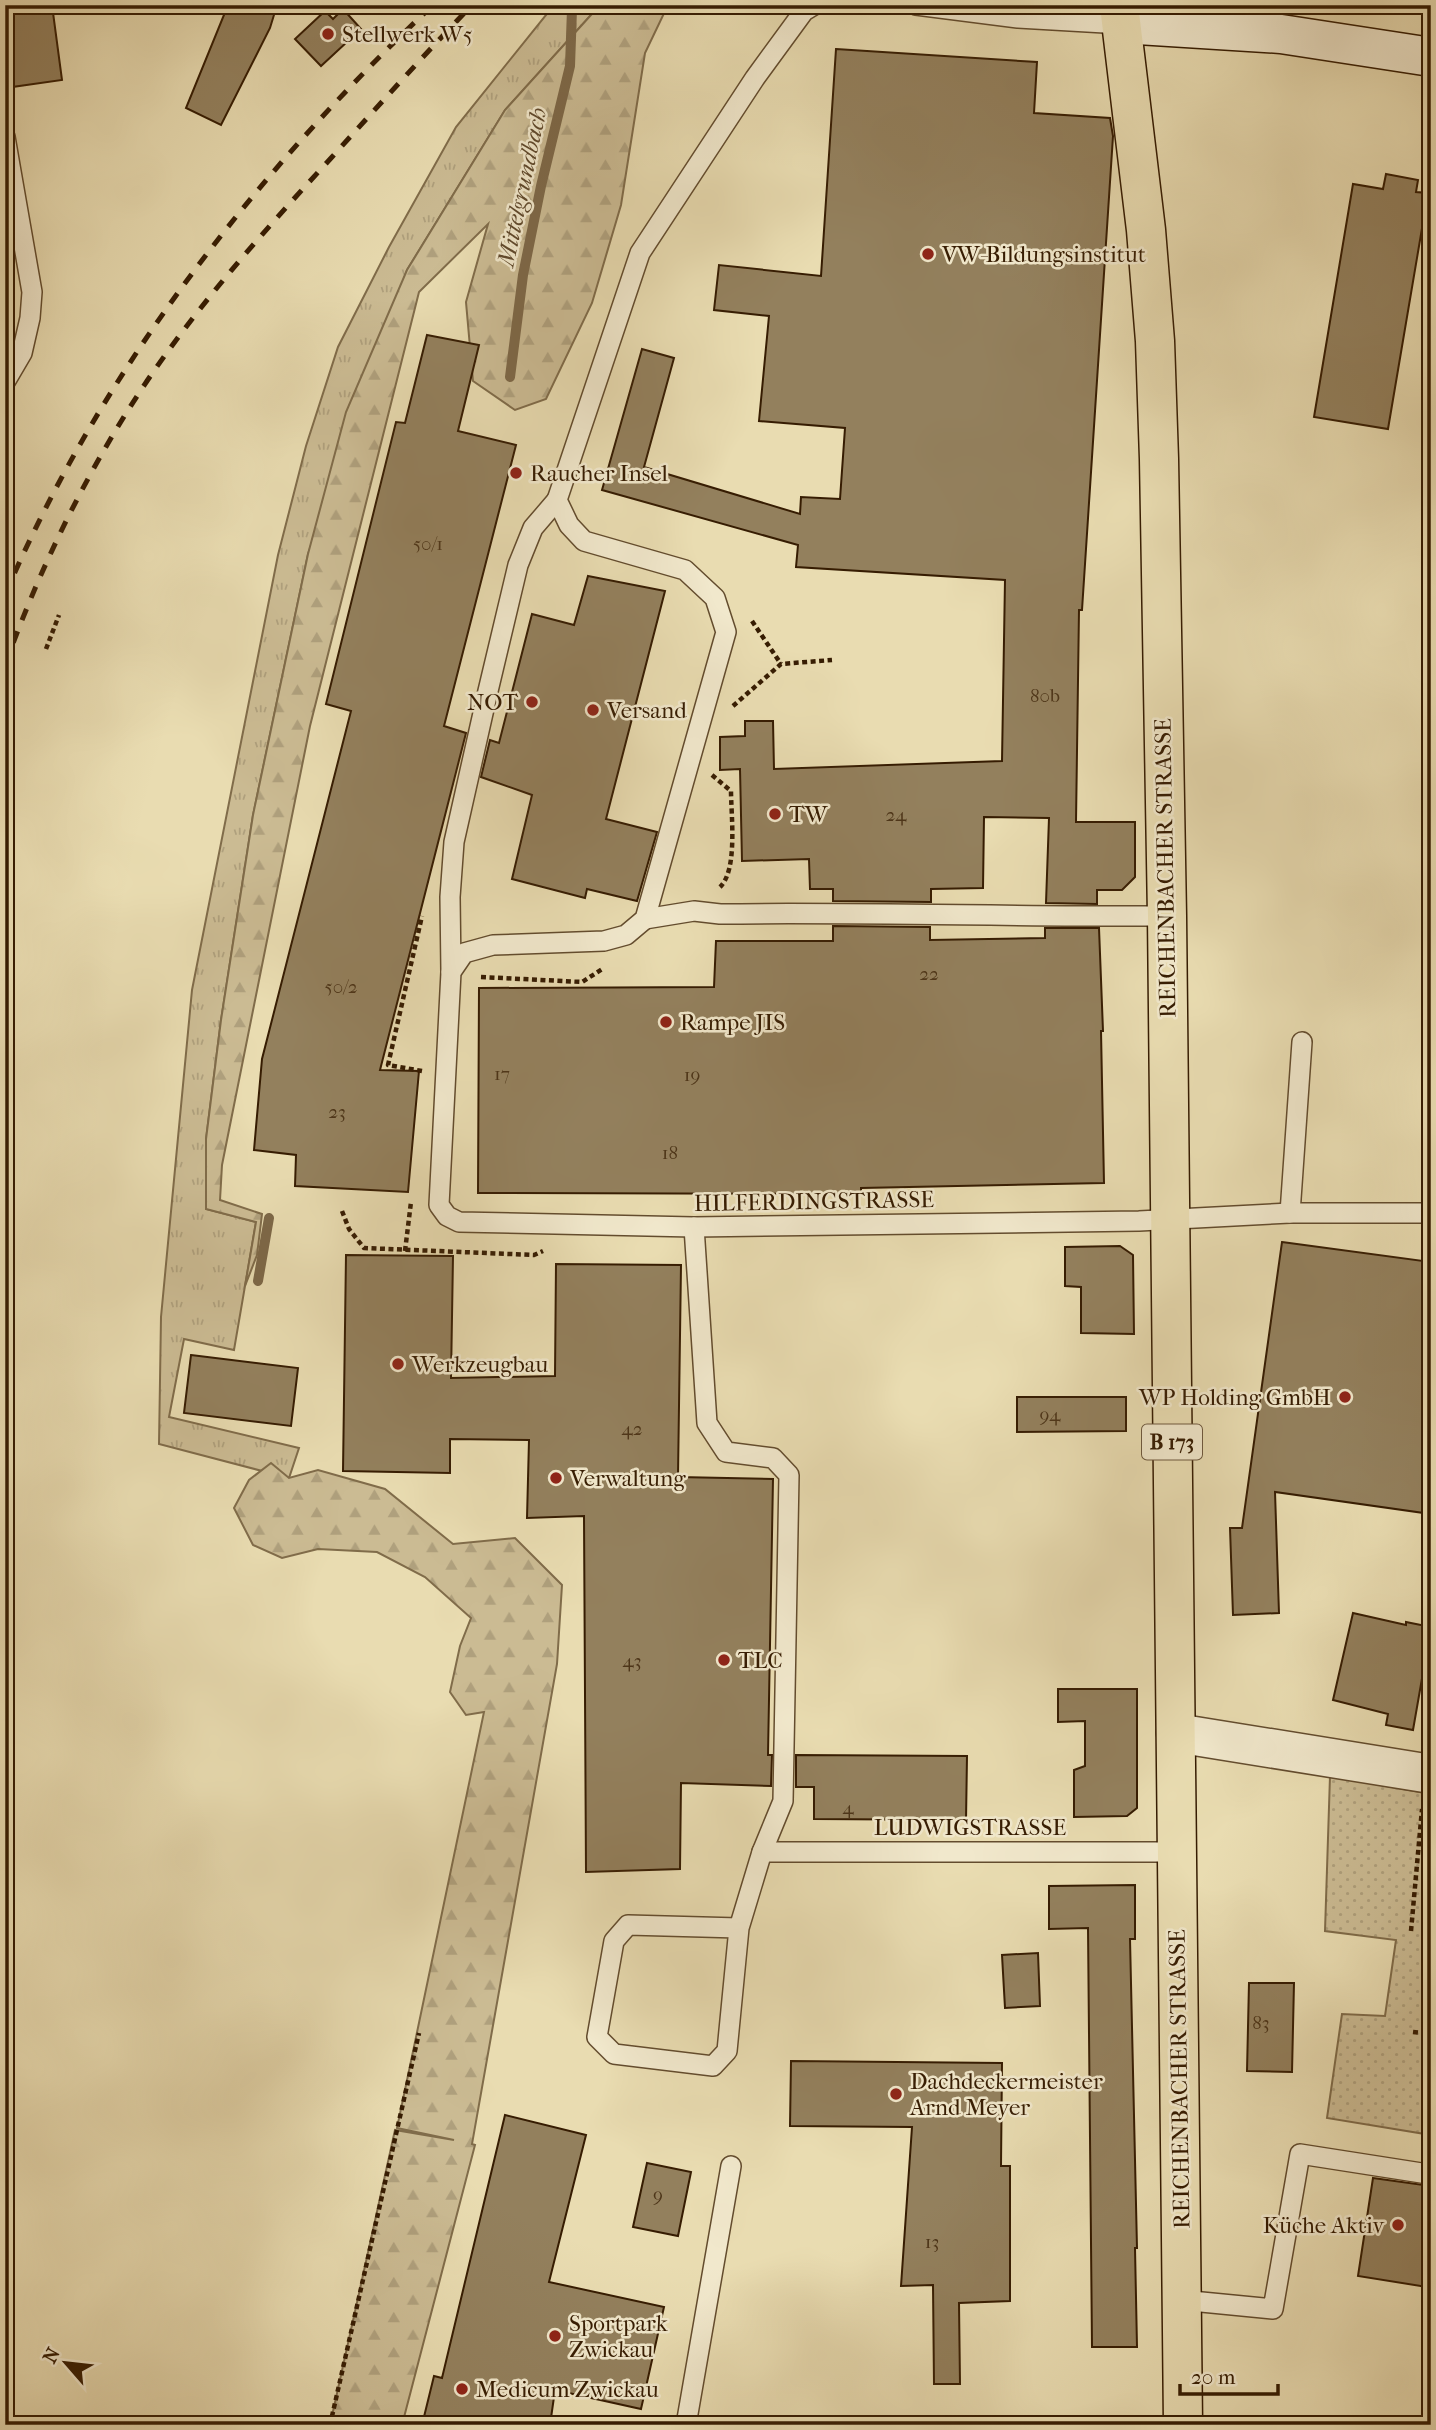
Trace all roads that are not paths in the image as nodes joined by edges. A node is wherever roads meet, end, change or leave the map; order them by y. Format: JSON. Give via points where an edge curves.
{"nodes":[{"id":1,"x":814,"y":5,"type":"edge"},
{"id":2,"x":916,"y":5,"type":"edge"},
{"id":3,"x":1121,"y":15,"type":"edge"},
{"id":4,"x":1431,"y":57,"type":"edge"},
{"id":5,"x":5,"y":137,"type":"edge"},
{"id":6,"x":5,"y":382,"type":"edge"},
{"id":7,"x":557,"y":500,"type":"junction"},
{"id":8,"x":1167,"y":916,"type":"junction"},
{"id":9,"x":645,"y":919,"type":"junction"},
{"id":10,"x":451,"y":972,"type":"junction"},
{"id":11,"x":1302,"y":1042,"type":"dead end"},
{"id":12,"x":1290,"y":1213,"type":"junction"},
{"id":13,"x":1431,"y":1213,"type":"edge"},
{"id":14,"x":1170,"y":1220,"type":"junction"},
{"id":15,"x":694,"y":1227,"type":"junction"},
{"id":16,"x":1176,"y":1733,"type":"junction"},
{"id":17,"x":1428,"y":1773,"type":"edge"},
{"id":18,"x":762,"y":1852,"type":"junction"},
{"id":19,"x":1177,"y":1852,"type":"junction"},
{"id":20,"x":738,"y":1928,"type":"junction"},
{"id":21,"x":731,"y":2166,"type":"dead end"},
{"id":22,"x":1428,"y":2174,"type":"dead end"},
{"id":23,"x":1181,"y":2300,"type":"junction"},
{"id":24,"x":686,"y":2425,"type":"edge"},
{"id":25,"x":1183,"y":2425,"type":"edge"}],
"edges":[{"from":1,"to":7,"type":"lane","via":[[804,11],[755,78],[640,253]]},
{"from":2,"to":3,"type":"lane","via":[[1018,18]]},
{"from":3,"to":4,"type":"main road"},
{"from":3,"to":8,"type":"main road","name":"REICHENBACHER STRASSE","number":"B 173","via":[[1155,341]]},
{"from":5,"to":6,"type":"lane","via":[[32,292],[22,353]]},
{"from":7,"to":9,"type":"lane","via":[[569,525],[584,541],[685,570],[715,598],[726,632]]},
{"from":7,"to":10,"type":"lane","via":[[533,528],[517,565],[454,842]]},
{"from":8,"to":9,"type":"lane","via":[[694,911]]},
{"from":8,"to":14,"type":"main road","name":"REICHENBACHER STRASSE","number":"B 173"},
{"from":9,"to":10,"type":"lane","via":[[626,935],[604,941],[493,944],[464,953]]},
{"from":10,"to":15,"type":"lane","name":"HILFERDINGSTRASSE","via":[[439,1205],[447,1216],[458,1222]]},
{"from":11,"to":12,"type":"lane"},
{"from":12,"to":13,"type":"lane","name":"HILFERDINGSTRASSE"},
{"from":12,"to":14,"type":"lane","name":"HILFERDINGSTRASSE"},
{"from":14,"to":15,"type":"lane","name":"HILFERDINGSTRASSE"},
{"from":14,"to":16,"type":"main road","name":"REICHENBACHER STRASSE","number":"B 173"},
{"from":15,"to":18,"type":"lane","via":[[707,1423],[726,1452],[773,1458],[789,1475],[783,1801]]},
{"from":16,"to":17,"type":"main road"},
{"from":16,"to":19,"type":"main road","name":"REICHENBACHER STRASSE","number":"B 173"},
{"from":18,"to":19,"type":"lane","name":"LUDWIGSTRASSE"},
{"from":18,"to":20,"type":"lane"},
{"from":19,"to":23,"type":"main road","name":"REICHENBACHER STRASSE","number":"B 173"},
{"from":20,"to":20,"type":"lane","via":[[628,1925],[614,1941],[597,2037],[614,2054],[713,2066],[727,2051]]},
{"from":21,"to":24,"type":"lane"},
{"from":22,"to":23,"type":"lane","via":[[1300,2154],[1273,2309]]},
{"from":23,"to":25,"type":"main road","name":"REICHENBACHER STRASSE","number":"B 173"}]}
